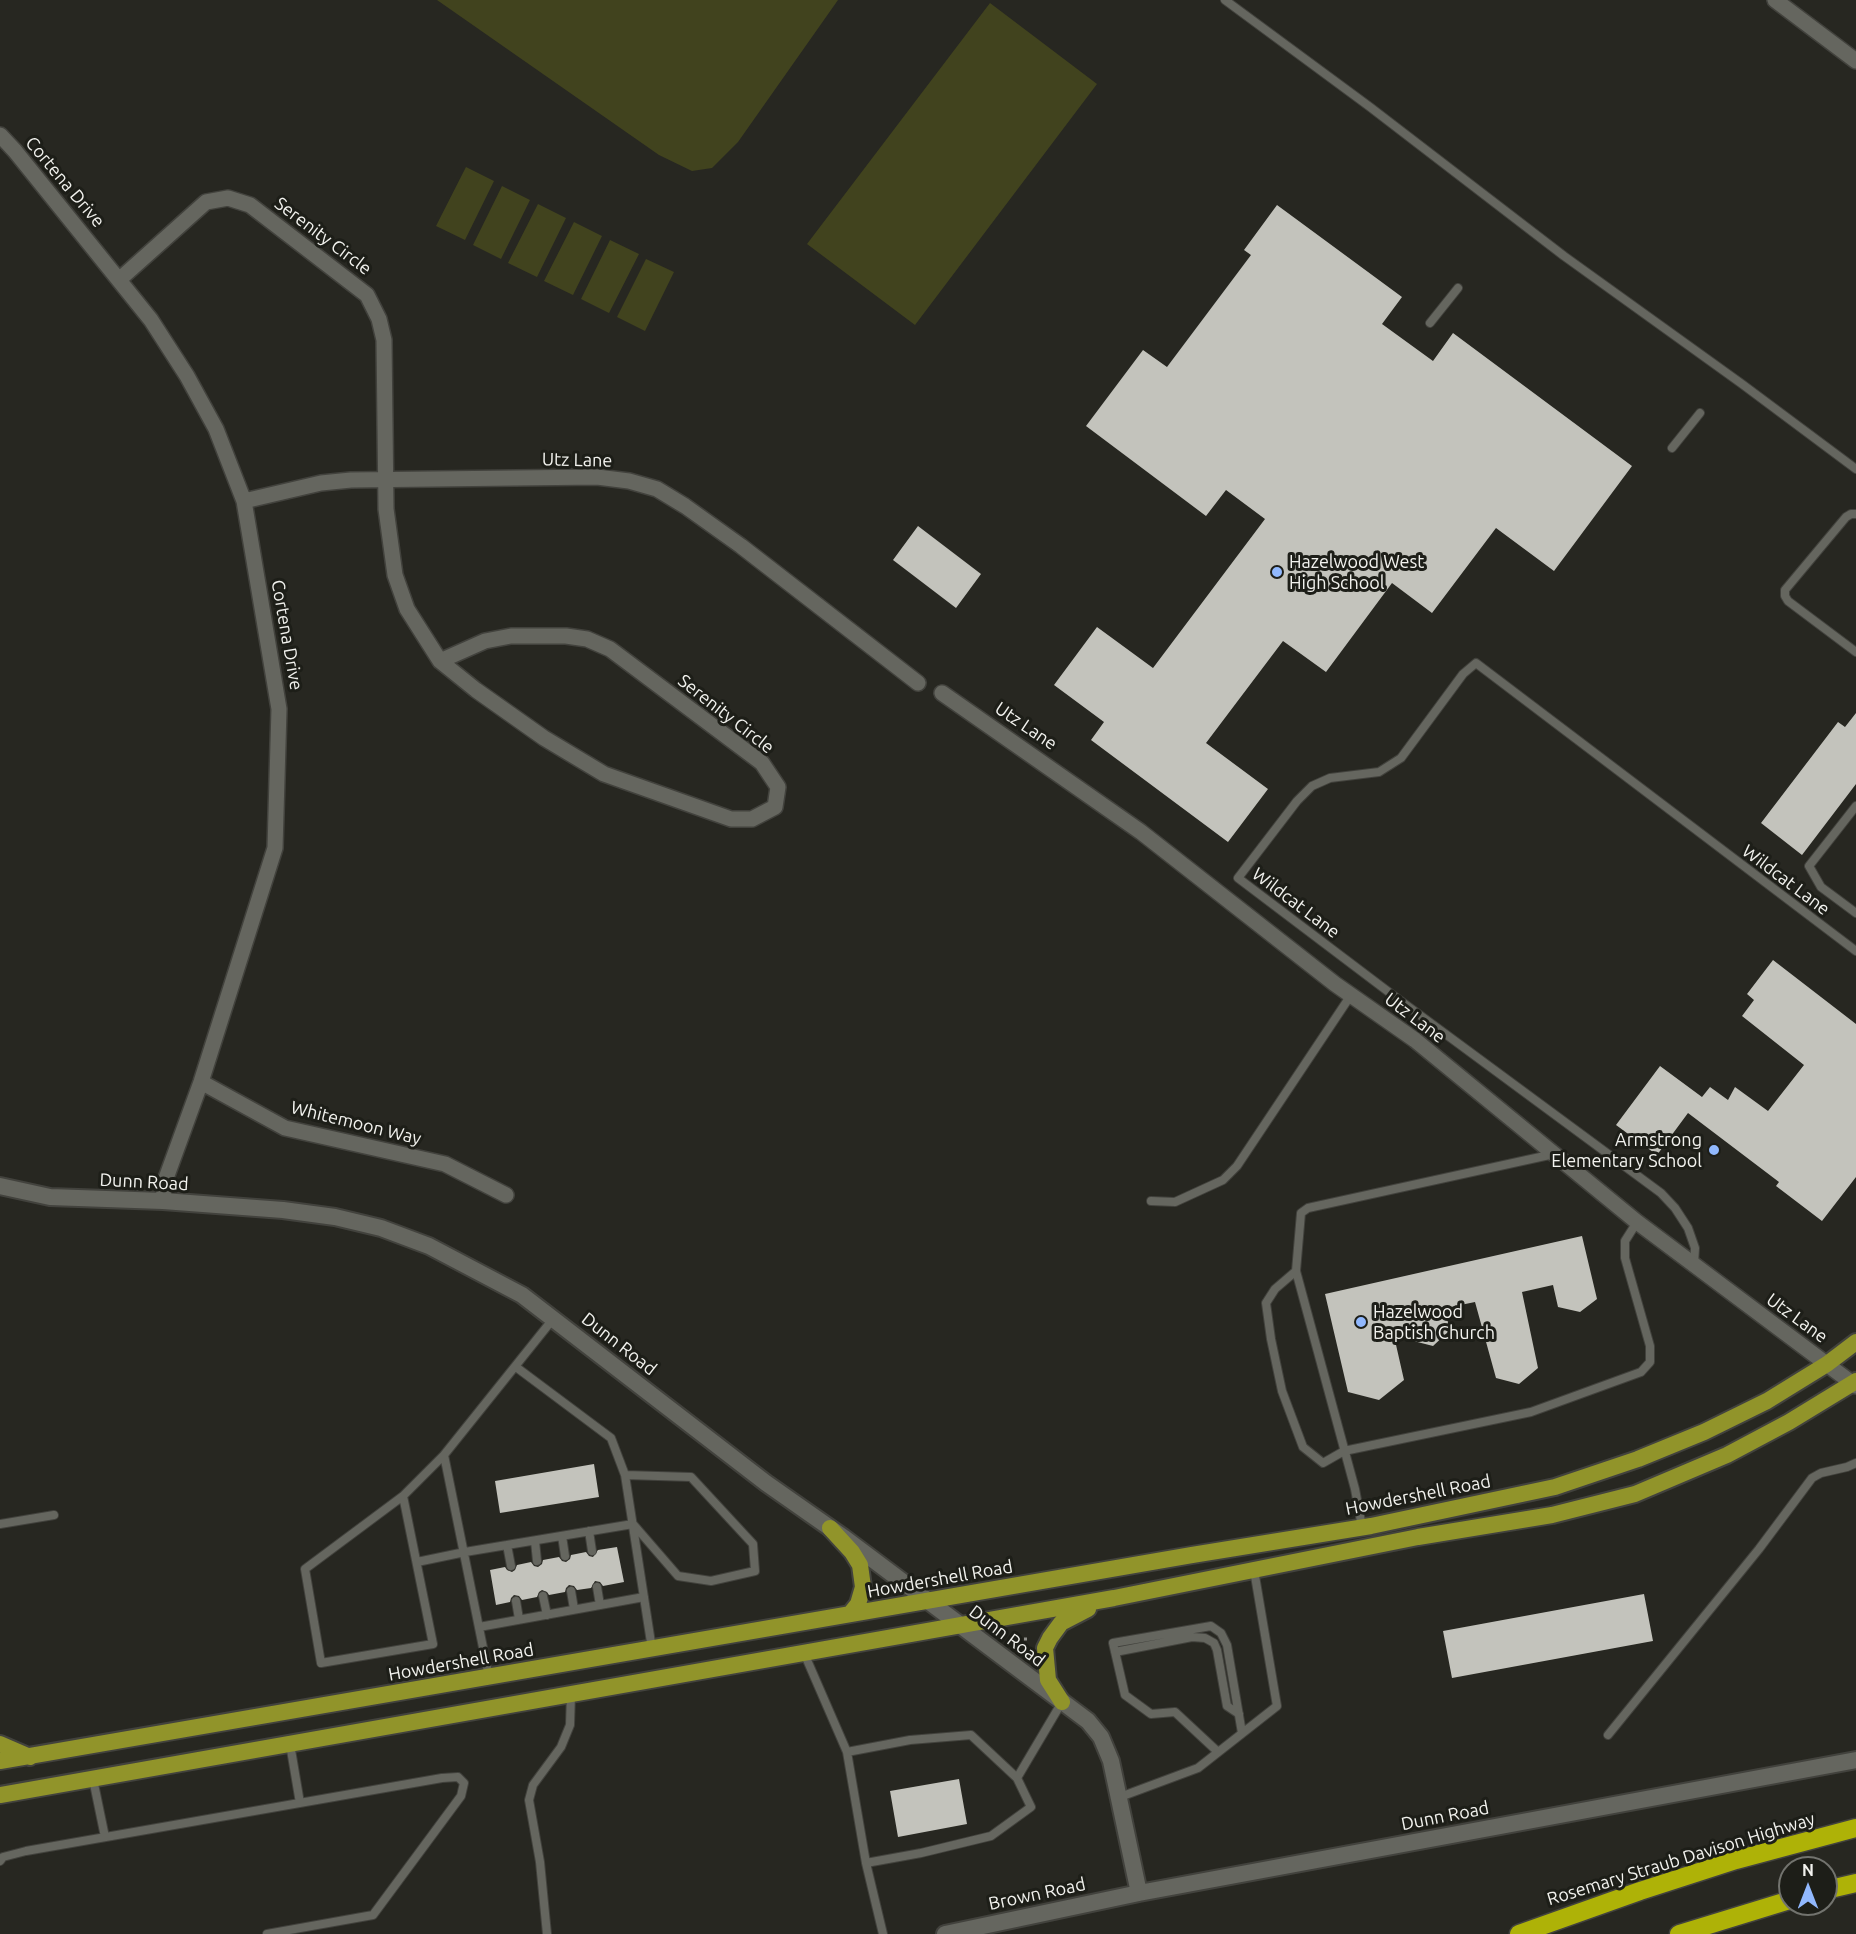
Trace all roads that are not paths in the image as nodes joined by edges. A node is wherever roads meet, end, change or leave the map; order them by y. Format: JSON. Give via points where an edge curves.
{"nodes":[{"id":1,"x":1225,"y":0,"type":"edge"},
{"id":2,"x":1775,"y":0,"type":"edge"},
{"id":3,"x":1856,"y":61,"type":"edge"},
{"id":4,"x":0,"y":135,"type":"edge"},
{"id":5,"x":120,"y":279,"type":"junction"},
{"id":6,"x":1458,"y":288,"type":"dead end"},
{"id":7,"x":1430,"y":323,"type":"dead end"},
{"id":8,"x":1700,"y":413,"type":"dead end"},
{"id":9,"x":1672,"y":448,"type":"dead end"},
{"id":10,"x":1856,"y":469,"type":"edge"},
{"id":11,"x":386,"y":479,"type":"junction"},
{"id":12,"x":244,"y":501,"type":"junction"},
{"id":13,"x":1856,"y":514,"type":"edge"},
{"id":14,"x":1856,"y":652,"type":"edge"},
{"id":15,"x":440,"y":661,"type":"junction"},
{"id":16,"x":918,"y":683,"type":"dead end"},
{"id":17,"x":942,"y":693,"type":"dead end"},
{"id":18,"x":1856,"y":806,"type":"edge"},
{"id":19,"x":1856,"y":913,"type":"edge"},
{"id":20,"x":1856,"y":951,"type":"edge"},
{"id":21,"x":1351,"y":995,"type":"junction"},
{"id":22,"x":201,"y":1082,"type":"junction"},
{"id":23,"x":1554,"y":1154,"type":"junction"},
{"id":24,"x":0,"y":1186,"type":"edge"},
{"id":25,"x":506,"y":1195,"type":"dead end"},
{"id":26,"x":163,"y":1201,"type":"junction"},
{"id":27,"x":1151,"y":1201,"type":"dead end"},
{"id":28,"x":1637,"y":1222,"type":"junction"},
{"id":29,"x":1694,"y":1266,"type":"junction"},
{"id":30,"x":1296,"y":1271,"type":"junction"},
{"id":31,"x":554,"y":1318,"type":"junction"},
{"id":32,"x":1856,"y":1342,"type":"edge"},
{"id":33,"x":1827,"y":1364,"type":"junction"},
{"id":34,"x":516,"y":1367,"type":"junction"},
{"id":35,"x":1855,"y":1384,"type":"edge"},
{"id":36,"x":1344,"y":1451,"type":"junction"},
{"id":37,"x":444,"y":1455,"type":"junction"},
{"id":38,"x":1856,"y":1463,"type":"edge"},
{"id":39,"x":625,"y":1475,"type":"junction"},
{"id":40,"x":403,"y":1496,"type":"junction"},
{"id":41,"x":54,"y":1515,"type":"dead end"},
{"id":42,"x":0,"y":1524,"type":"edge"},
{"id":43,"x":633,"y":1524,"type":"junction"},
{"id":44,"x":1362,"y":1527,"type":"junction"},
{"id":45,"x":830,"y":1528,"type":"junction"},
{"id":46,"x":589,"y":1531,"type":"junction"},
{"id":47,"x":562,"y":1536,"type":"junction"},
{"id":48,"x":535,"y":1540,"type":"junction"},
{"id":49,"x":507,"y":1545,"type":"junction"},
{"id":50,"x":592,"y":1551,"type":"dead end"},
{"id":51,"x":465,"y":1552,"type":"junction"},
{"id":52,"x":565,"y":1556,"type":"dead end"},
{"id":53,"x":537,"y":1561,"type":"dead end"},
{"id":54,"x":417,"y":1562,"type":"junction"},
{"id":55,"x":511,"y":1566,"type":"dead end"},
{"id":56,"x":1254,"y":1570,"type":"junction"},
{"id":57,"x":597,"y":1587,"type":"dead end"},
{"id":58,"x":571,"y":1591,"type":"dead end"},
{"id":59,"x":543,"y":1596,"type":"dead end"},
{"id":60,"x":644,"y":1597,"type":"junction"},
{"id":61,"x":1114,"y":1598,"type":"junction"},
{"id":62,"x":516,"y":1601,"type":"dead end"},
{"id":63,"x":927,"y":1601,"type":"junction"},
{"id":64,"x":600,"y":1605,"type":"junction"},
{"id":65,"x":574,"y":1610,"type":"junction"},
{"id":66,"x":850,"y":1614,"type":"junction"},
{"id":67,"x":547,"y":1615,"type":"junction"},
{"id":68,"x":519,"y":1619,"type":"junction"},
{"id":69,"x":961,"y":1626,"type":"junction"},
{"id":70,"x":479,"y":1627,"type":"junction"},
{"id":71,"x":652,"y":1649,"type":"junction"},
{"id":72,"x":1115,"y":1652,"type":"junction"},
{"id":73,"x":804,"y":1653,"type":"junction"},
{"id":74,"x":489,"y":1677,"type":"junction"},
{"id":75,"x":571,"y":1694,"type":"junction"},
{"id":76,"x":1062,"y":1702,"type":"junction"},
{"id":77,"x":1239,"y":1714,"type":"junction"},
{"id":78,"x":1242,"y":1733,"type":"junction"},
{"id":79,"x":1608,"y":1735,"type":"dead end"},
{"id":80,"x":0,"y":1744,"type":"edge"},
{"id":81,"x":290,"y":1744,"type":"junction"},
{"id":82,"x":847,"y":1752,"type":"junction"},
{"id":83,"x":1218,"y":1752,"type":"junction"},
{"id":84,"x":30,"y":1757,"type":"junction"},
{"id":85,"x":0,"y":1761,"type":"edge"},
{"id":86,"x":1856,"y":1761,"type":"edge"},
{"id":87,"x":1017,"y":1778,"type":"junction"},
{"id":88,"x":93,"y":1779,"type":"junction"},
{"id":89,"x":24,"y":1791,"type":"junction"},
{"id":90,"x":0,"y":1795,"type":"edge"},
{"id":91,"x":1120,"y":1797,"type":"junction"},
{"id":92,"x":300,"y":1803,"type":"junction"},
{"id":93,"x":0,"y":1807,"type":"edge"},
{"id":94,"x":1856,"y":1828,"type":"edge"},
{"id":95,"x":105,"y":1837,"type":"junction"},
{"id":96,"x":0,"y":1861,"type":"edge"},
{"id":97,"x":866,"y":1863,"type":"junction"},
{"id":98,"x":1856,"y":1882,"type":"edge"},
{"id":99,"x":1838,"y":1887,"type":"edge"},
{"id":100,"x":1138,"y":1893,"type":"junction"},
{"id":101,"x":1778,"y":1904,"type":"edge"},
{"id":102,"x":267,"y":1934,"type":"edge"},
{"id":103,"x":547,"y":1934,"type":"edge"},
{"id":104,"x":883,"y":1934,"type":"edge"},
{"id":105,"x":945,"y":1934,"type":"edge"},
{"id":106,"x":1519,"y":1934,"type":"edge"},
{"id":107,"x":1679,"y":1934,"type":"edge"}],
"edges":[{"from":1,"to":10,"type":"lane","via":[[1563,256]]},
{"from":2,"to":3,"type":"street"},
{"from":4,"to":5,"type":"street","name":"Cortena Drive"},
{"from":5,"to":11,"type":"street","name":"Serenity Circle","via":[[206,201],[228,198],[250,205],[270,220],[368,295],[379,319],[384,340]]},
{"from":5,"to":12,"type":"street","name":"Cortena Drive","via":[[187,376],[216,429]]},
{"from":6,"to":7,"type":"lane"},
{"from":8,"to":9,"type":"lane"},
{"from":11,"to":12,"type":"street","name":"Utz Lane","via":[[321,483]]},
{"from":11,"to":15,"type":"street","name":"Serenity Circle","via":[[395,575],[407,609]]},
{"from":11,"to":16,"type":"street","name":"Utz Lane","via":[[597,477],[657,489],[741,546]]},
{"from":12,"to":22,"type":"street","name":"Cortena Drive","via":[[279,709],[274,848]]},
{"from":13,"to":14,"type":"lane","via":[[1846,517],[1785,590],[1788,601]]},
{"from":15,"to":15,"type":"street","name":"Serenity Circle","via":[[544,738],[603,774],[731,819],[752,819],[775,807],[778,787],[762,763],[610,649],[567,636],[511,636],[485,641]]},
{"from":17,"to":21,"type":"street","name":"Utz Lane","via":[[1142,832]]},
{"from":18,"to":19,"type":"lane","via":[[1809,866],[1821,887]]},
{"from":20,"to":29,"type":"lane","name":"Wildcat Lane","via":[[1476,663],[1463,674],[1401,758],[1379,772],[1330,778],[1312,786],[1238,878],[1661,1193],[1688,1228],[1695,1248]]},
{"from":21,"to":23,"type":"street","name":"Utz Lane","via":[[1415,1040]]},
{"from":21,"to":27,"type":"lane","via":[[1237,1166],[1223,1180],[1175,1202]]},
{"from":22,"to":25,"type":"street","name":"Whitemoon Way","via":[[285,1128],[445,1164]]},
{"from":22,"to":26,"type":"street","name":"Cortena Drive","via":[[165,1181]]},
{"from":23,"to":28,"type":"street","name":"Utz Lane"},
{"from":23,"to":30,"type":"lane","via":[[1308,1208],[1301,1213]]},
{"from":24,"to":26,"type":"street","name":"Dunn Road","via":[[50,1197]]},
{"from":26,"to":31,"type":"street","name":"Dunn Road","via":[[325,1215],[381,1228],[481,1272]]},
{"from":28,"to":29,"type":"street","name":"Utz Lane"},
{"from":28,"to":36,"type":"lane","via":[[1625,1241],[1625,1258],[1650,1346],[1650,1362],[1641,1372],[1531,1412]]},
{"from":29,"to":33,"type":"street","name":"Utz Lane"},
{"from":30,"to":36,"type":"lane"},
{"from":30,"to":36,"type":"lane","via":[[1275,1289],[1266,1303],[1282,1391],[1303,1447],[1323,1463]]},
{"from":31,"to":34,"type":"lane"},
{"from":31,"to":45,"type":"street","name":"Dunn Road"},
{"from":32,"to":33,"type":"main road","name":"Howdershell Road"},
{"from":33,"to":35,"type":"street","name":"Utz Lane"},
{"from":33,"to":44,"type":"main road","name":"Howdershell Road","via":[[1767,1401],[1638,1459],[1555,1487]]},
{"from":34,"to":37,"type":"lane"},
{"from":34,"to":39,"type":"lane","via":[[611,1438]]},
{"from":35,"to":56,"type":"main road","via":[[1727,1455],[1635,1494],[1552,1515]]},
{"from":36,"to":44,"type":"lane"},
{"from":37,"to":40,"type":"lane"},
{"from":37,"to":51,"type":"lane"},
{"from":38,"to":79,"type":"lane","via":[[1812,1478]]},
{"from":39,"to":43,"type":"lane"},
{"from":39,"to":43,"type":"lane","via":[[691,1477],[753,1544],[755,1571],[711,1581],[678,1576]]},
{"from":40,"to":54,"type":"lane"},
{"from":40,"to":54,"type":"lane","via":[[304,1569],[321,1663],[434,1644]]},
{"from":41,"to":42,"type":"lane"},
{"from":43,"to":46,"type":"lane"},
{"from":43,"to":60,"type":"lane"},
{"from":44,"to":63,"type":"main road","name":"Howdershell Road"},
{"from":45,"to":63,"type":"street","name":"Dunn Road"},
{"from":45,"to":66,"type":"main road","via":[[860,1565],[862,1587],[858,1604]]},
{"from":46,"to":47,"type":"lane"},
{"from":46,"to":50,"type":"lane"},
{"from":47,"to":48,"type":"lane"},
{"from":47,"to":52,"type":"lane"},
{"from":48,"to":49,"type":"lane"},
{"from":48,"to":53,"type":"lane"},
{"from":49,"to":51,"type":"lane"},
{"from":49,"to":55,"type":"lane"},
{"from":51,"to":54,"type":"lane"},
{"from":51,"to":70,"type":"lane"},
{"from":56,"to":61,"type":"main road"},
{"from":56,"to":78,"type":"lane","via":[[1277,1706]]},
{"from":57,"to":64,"type":"lane"},
{"from":58,"to":65,"type":"lane"},
{"from":59,"to":67,"type":"lane"},
{"from":60,"to":64,"type":"lane"},
{"from":60,"to":71,"type":"lane"},
{"from":61,"to":69,"type":"main road"},
{"from":61,"to":76,"type":"main road","via":[[1061,1623],[1045,1648],[1048,1680]]},
{"from":62,"to":68,"type":"lane"},
{"from":63,"to":66,"type":"main road","name":"Howdershell Road"},
{"from":63,"to":69,"type":"street","name":"Dunn Road"},
{"from":64,"to":65,"type":"lane"},
{"from":65,"to":67,"type":"lane"},
{"from":66,"to":71,"type":"main road","name":"Howdershell Road"},
{"from":67,"to":68,"type":"lane"},
{"from":68,"to":70,"type":"lane"},
{"from":69,"to":73,"type":"main road"},
{"from":69,"to":76,"type":"street","name":"Dunn Road"},
{"from":70,"to":74,"type":"lane"},
{"from":71,"to":74,"type":"main road","name":"Howdershell Road"},
{"from":72,"to":77,"type":"lane","via":[[1205,1638],[1217,1650],[1227,1706]]},
{"from":72,"to":77,"type":"lane","via":[[1113,1643],[1211,1626],[1221,1633],[1227,1645]]},
{"from":72,"to":83,"type":"lane","via":[[1125,1695],[1151,1714],[1175,1712]]},
{"from":73,"to":75,"type":"main road"},
{"from":73,"to":82,"type":"lane"},
{"from":74,"to":84,"type":"main road","name":"Howdershell Road"},
{"from":75,"to":81,"type":"main road"},
{"from":75,"to":103,"type":"lane","via":[[570,1725],[528,1800],[540,1862]]},
{"from":76,"to":87,"type":"lane"},
{"from":76,"to":91,"type":"street","name":"Dunn Road","via":[[1088,1721],[1101,1737],[1112,1761]]},
{"from":77,"to":78,"type":"lane"},
{"from":78,"to":83,"type":"lane"},
{"from":80,"to":84,"type":"main road"},
{"from":81,"to":88,"type":"main road"},
{"from":81,"to":92,"type":"lane"},
{"from":82,"to":87,"type":"lane","via":[[910,1740],[971,1735]]},
{"from":82,"to":97,"type":"lane"},
{"from":83,"to":91,"type":"lane","via":[[1198,1768]]},
{"from":84,"to":85,"type":"main road","name":"Howdershell Road"},
{"from":86,"to":100,"type":"street","name":"Dunn Road"},
{"from":87,"to":97,"type":"lane","via":[[1031,1807],[991,1836]]},
{"from":88,"to":89,"type":"main road"},
{"from":88,"to":95,"type":"lane"},
{"from":89,"to":90,"type":"main road"},
{"from":89,"to":93,"type":"main road"},
{"from":91,"to":100,"type":"street","name":"Dunn Road"},
{"from":92,"to":95,"type":"lane"},
{"from":92,"to":102,"type":"lane","via":[[442,1778],[458,1777],[464,1784],[461,1796],[373,1915]]},
{"from":94,"to":106,"type":"highway","name":"Rosemary Straub Davison Highway","via":[[1736,1860]]},
{"from":95,"to":96,"type":"lane","via":[[26,1851]]},
{"from":97,"to":104,"type":"lane"},
{"from":98,"to":99,"type":"highway"},
{"from":100,"to":105,"type":"street","name":"Brown Road"},
{"from":101,"to":107,"type":"highway"}]}
